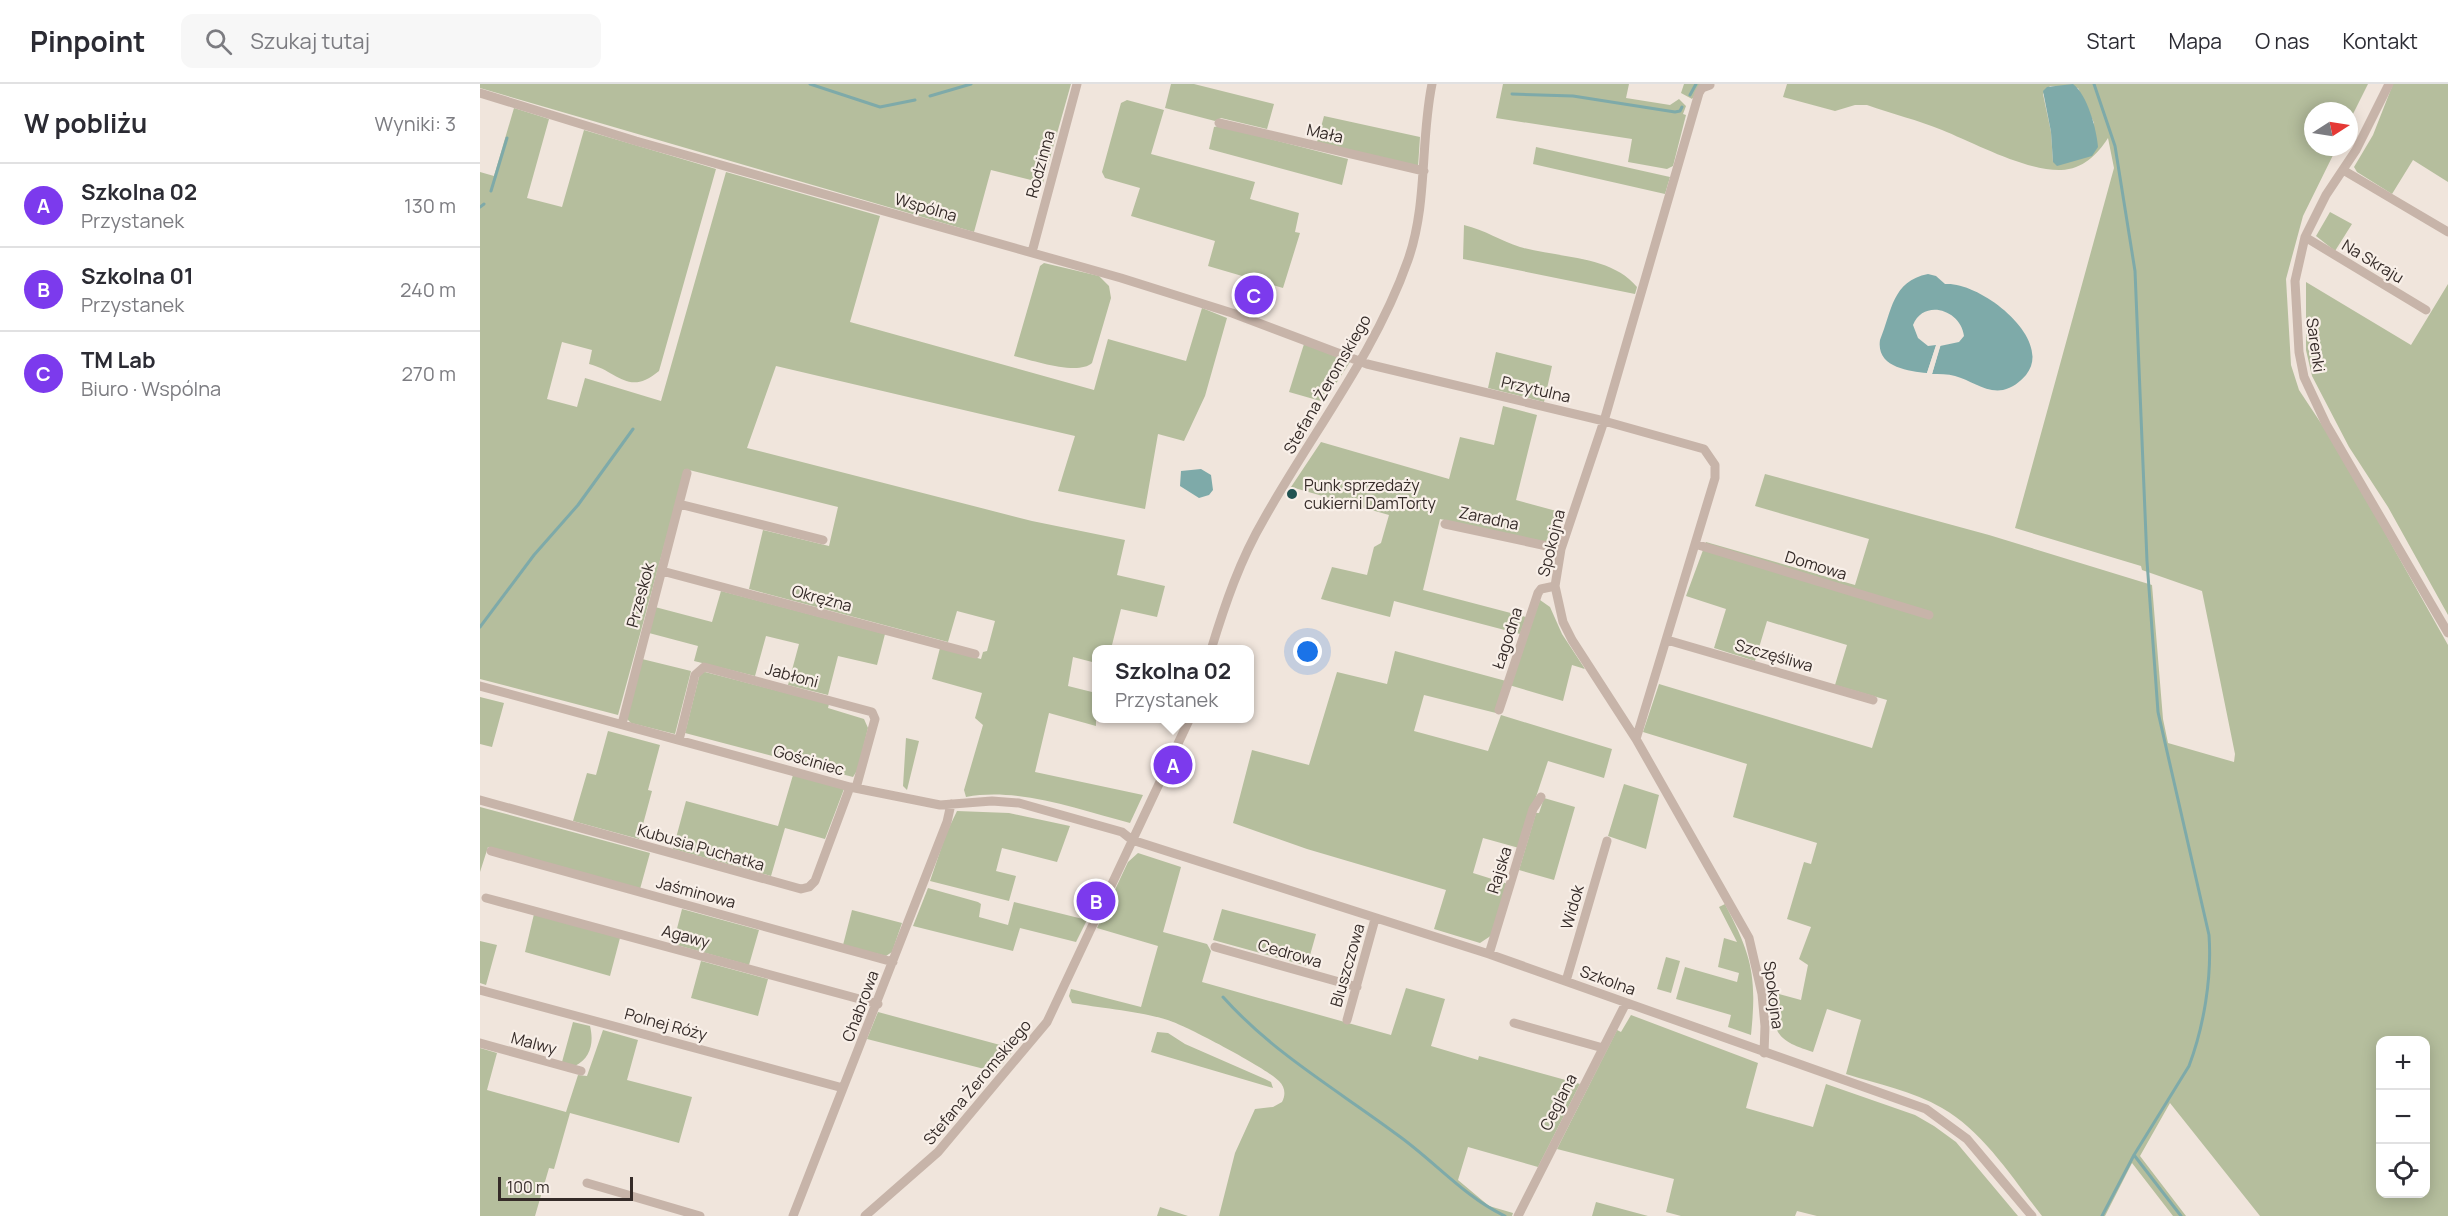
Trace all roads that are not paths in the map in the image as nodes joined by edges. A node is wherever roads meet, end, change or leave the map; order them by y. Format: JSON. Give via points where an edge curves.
{"nodes":[{"id":1,"x":1077,"y":84,"type":"edge"},
{"id":2,"x":1432,"y":84,"type":"edge"},
{"id":3,"x":2389,"y":84,"type":"edge"},
{"id":4,"x":1710,"y":85,"type":"edge"},
{"id":5,"x":480,"y":93,"type":"edge"},
{"id":6,"x":1220,"y":123,"type":"dead end"},
{"id":7,"x":2343,"y":170,"type":"junction"},
{"id":8,"x":1424,"y":171,"type":"junction"},
{"id":9,"x":2448,"y":232,"type":"edge"},
{"id":10,"x":2305,"y":237,"type":"junction"},
{"id":11,"x":1032,"y":252,"type":"junction"},
{"id":12,"x":2426,"y":310,"type":"dead end"},
{"id":13,"x":1361,"y":361,"type":"junction"},
{"id":14,"x":1604,"y":421,"type":"junction"},
{"id":15,"x":687,"y":473,"type":"dead end"},
{"id":16,"x":679,"y":504,"type":"junction"},
{"id":17,"x":1445,"y":524,"type":"dead end"},
{"id":18,"x":823,"y":540,"type":"dead end"},
{"id":19,"x":1695,"y":544,"type":"junction"},
{"id":20,"x":1561,"y":549,"type":"junction"},
{"id":21,"x":662,"y":571,"type":"junction"},
{"id":22,"x":1555,"y":586,"type":"junction"},
{"id":23,"x":1929,"y":615,"type":"dead end"},
{"id":24,"x":2448,"y":633,"type":"edge"},
{"id":25,"x":1667,"y":639,"type":"junction"},
{"id":26,"x":1213,"y":645,"type":"edge"},
{"id":27,"x":975,"y":654,"type":"dead end"},
{"id":28,"x":480,"y":686,"type":"edge"},
{"id":29,"x":1873,"y":700,"type":"dead end"},
{"id":30,"x":1499,"y":710,"type":"dead end"},
{"id":31,"x":1188,"y":723,"type":"edge"},
{"id":32,"x":622,"y":724,"type":"junction"},
{"id":33,"x":1636,"y":739,"type":"junction"},
{"id":34,"x":679,"y":740,"type":"junction"},
{"id":35,"x":853,"y":788,"type":"junction"},
{"id":36,"x":1541,"y":797,"type":"dead end"},
{"id":37,"x":480,"y":800,"type":"edge"},
{"id":38,"x":951,"y":804,"type":"junction"},
{"id":39,"x":1132,"y":840,"type":"junction"},
{"id":40,"x":1606,"y":842,"type":"dead end"},
{"id":41,"x":491,"y":851,"type":"dead end"},
{"id":42,"x":486,"y":898,"type":"dead end"},
{"id":43,"x":1375,"y":919,"type":"junction"},
{"id":44,"x":1215,"y":947,"type":"dead end"},
{"id":45,"x":1489,"y":954,"type":"junction"},
{"id":46,"x":893,"y":962,"type":"junction"},
{"id":47,"x":1566,"y":981,"type":"junction"},
{"id":48,"x":1357,"y":987,"type":"junction"},
{"id":49,"x":480,"y":990,"type":"edge"},
{"id":50,"x":1626,"y":1003,"type":"junction"},
{"id":51,"x":878,"y":1004,"type":"junction"},
{"id":52,"x":1347,"y":1020,"type":"dead end"},
{"id":53,"x":1514,"y":1023,"type":"dead end"},
{"id":54,"x":480,"y":1043,"type":"edge"},
{"id":55,"x":1603,"y":1048,"type":"junction"},
{"id":56,"x":1764,"y":1053,"type":"junction"},
{"id":57,"x":581,"y":1071,"type":"dead end"},
{"id":58,"x":843,"y":1088,"type":"junction"},
{"id":59,"x":587,"y":1183,"type":"dead end"},
{"id":60,"x":700,"y":1216,"type":"edge"},
{"id":61,"x":793,"y":1216,"type":"edge"},
{"id":62,"x":866,"y":1216,"type":"edge"},
{"id":63,"x":1518,"y":1216,"type":"edge"},
{"id":64,"x":2032,"y":1216,"type":"edge"}],
"edges":[{"from":1,"to":11,"type":"street","name":"Rodzinna"},
{"from":2,"to":8,"type":"street","name":"Stefana Żeromskiego"},
{"from":3,"to":7,"type":"street","name":"Sarenki"},
{"from":4,"to":14,"type":"street","name":"Spokojna","via":[[1699,93]]},
{"from":5,"to":11,"type":"street","name":"Wspólna"},
{"from":6,"to":8,"type":"street","name":"Mała"},
{"from":7,"to":9,"type":"street"},
{"from":7,"to":10,"type":"street","name":"Sarenki"},
{"from":8,"to":13,"type":"street","name":"Stefana Żeromskiego","via":[[1417,229],[1408,260]]},
{"from":10,"to":12,"type":"street","name":"Na Skraju"},
{"from":10,"to":24,"type":"street","name":"Sarenki","via":[[2296,269],[2295,296],[2304,377],[2326,424]]},
{"from":11,"to":13,"type":"street","name":"Wspólna","via":[[1232,313]]},
{"from":13,"to":14,"type":"street","name":"Przytulna"},
{"from":13,"to":26,"type":"street","name":"Stefana Żeromskiego","via":[[1263,519],[1230,587]]},
{"from":14,"to":19,"type":"street","name":"Przytulna","via":[[1704,449],[1713,458],[1716,471]]},
{"from":14,"to":20,"type":"street","name":"Spokojna"},
{"from":15,"to":16,"type":"street","name":"Przeskok"},
{"from":16,"to":18,"type":"street"},
{"from":16,"to":21,"type":"street","name":"Przeskok"},
{"from":17,"to":20,"type":"street","name":"Zaradna"},
{"from":19,"to":23,"type":"street","name":"Domowa"},
{"from":19,"to":25,"type":"street"},
{"from":20,"to":22,"type":"street","name":"Spokojna"},
{"from":21,"to":27,"type":"street","name":"Okrężna"},
{"from":21,"to":32,"type":"street","name":"Przeskok"},
{"from":22,"to":30,"type":"street","name":"Łagodna","via":[[1538,593]]},
{"from":22,"to":33,"type":"street","name":"Spokojna","via":[[1563,622],[1572,640]]},
{"from":25,"to":29,"type":"street","name":"Szczęśliwa"},
{"from":25,"to":33,"type":"street"},
{"from":28,"to":32,"type":"street","name":"Gościniec"},
{"from":31,"to":39,"type":"street","name":"Stefana Żeromskiego"},
{"from":32,"to":34,"type":"street","name":"Gościniec"},
{"from":33,"to":56,"type":"street","name":"Spokojna","via":[[1749,938],[1763,1003]]},
{"from":34,"to":35,"type":"street","name":"Gościniec"},
{"from":34,"to":35,"type":"street","name":"Jabłoni","via":[[694,675],[704,667],[872,712],[875,719]]},
{"from":35,"to":37,"type":"street","name":"Kubusia Puchatka","via":[[815,881],[801,889]]},
{"from":35,"to":38,"type":"street","name":"Gościniec"},
{"from":36,"to":45,"type":"street","name":"Rajska","via":[[1533,809]]},
{"from":38,"to":39,"type":"street","name":"Gościniec","via":[[1019,803],[1122,832]]},
{"from":38,"to":46,"type":"street","name":"Chabrowa"},
{"from":39,"to":43,"type":"street","name":"Szkolna"},
{"from":39,"to":62,"type":"street","name":"Stefana Żeromskiego","via":[[1047,1023],[938,1152]]},
{"from":40,"to":47,"type":"street","name":"Widok"},
{"from":41,"to":46,"type":"street","name":"Jaśminowa"},
{"from":42,"to":51,"type":"street","name":"Agawy"},
{"from":43,"to":45,"type":"street","name":"Szkolna"},
{"from":43,"to":48,"type":"street","name":"Bluszczowa"},
{"from":44,"to":48,"type":"street","name":"Cedrowa"},
{"from":45,"to":47,"type":"street","name":"Szkolna"},
{"from":46,"to":51,"type":"street","name":"Chabrowa"},
{"from":47,"to":50,"type":"street","name":"Szkolna"},
{"from":48,"to":52,"type":"street","name":"Bluszczowa"},
{"from":49,"to":58,"type":"street","name":"Polnej Róży"},
{"from":50,"to":55,"type":"street","name":"Ceglana"},
{"from":50,"to":56,"type":"street","name":"Szkolna"},
{"from":51,"to":58,"type":"street","name":"Chabrowa"},
{"from":53,"to":55,"type":"street"},
{"from":54,"to":57,"type":"street","name":"Malwy"},
{"from":55,"to":63,"type":"street","name":"Ceglana"},
{"from":56,"to":64,"type":"street","name":"Szkolna","via":[[1917,1105],[1941,1118],[1974,1146]]},
{"from":58,"to":61,"type":"street","name":"Chabrowa"},
{"from":59,"to":60,"type":"street"}]}
